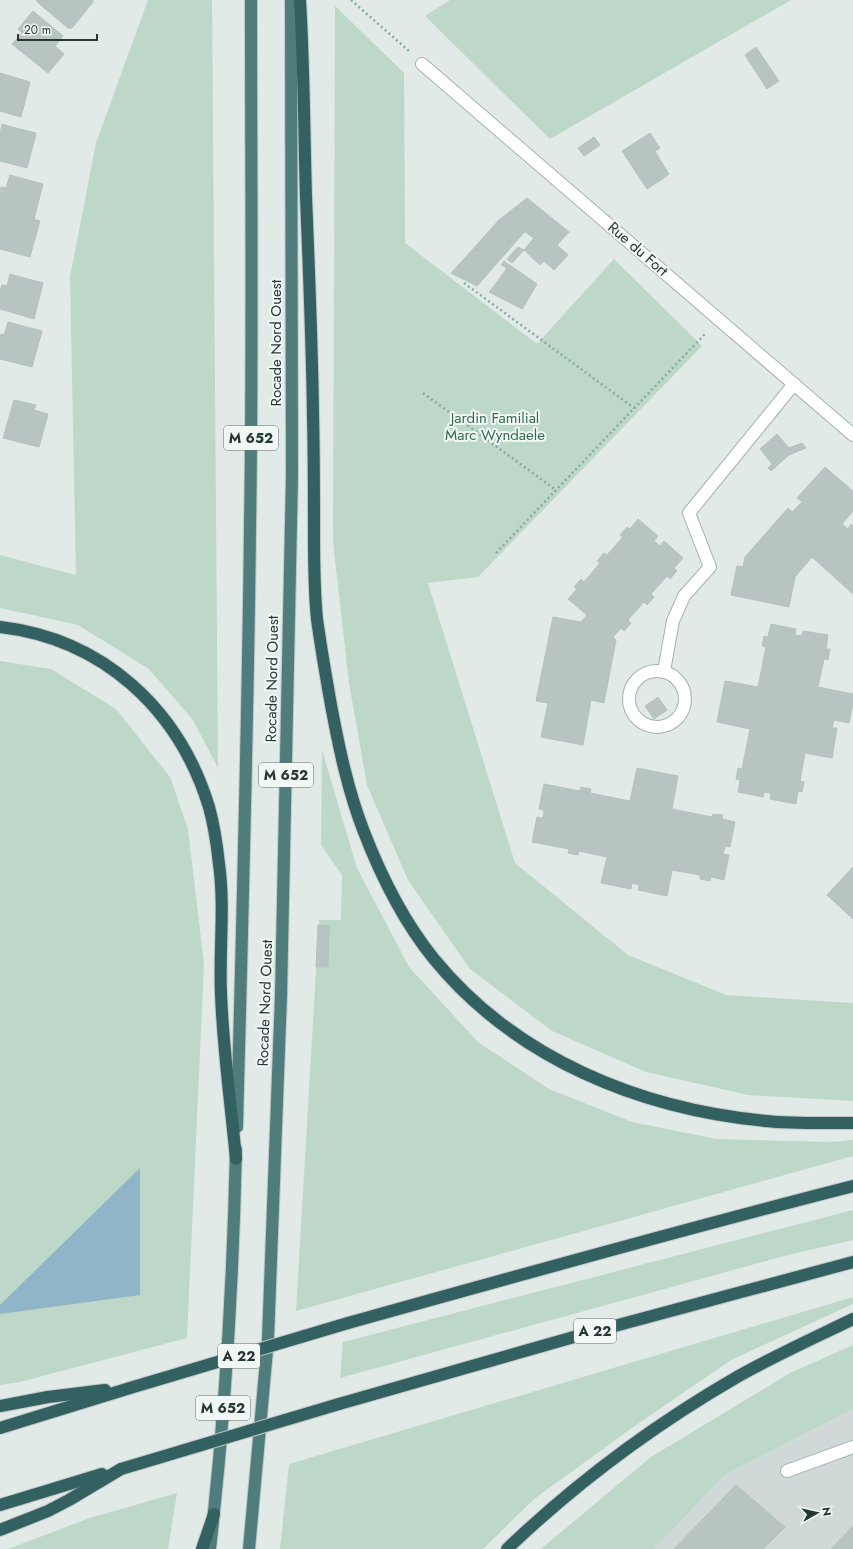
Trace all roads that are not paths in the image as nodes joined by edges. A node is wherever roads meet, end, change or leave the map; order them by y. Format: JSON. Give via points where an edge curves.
{"nodes":[{"id":1,"x":250,"y":0,"type":"edge"},
{"id":2,"x":291,"y":0,"type":"edge"},
{"id":3,"x":300,"y":0,"type":"edge"},
{"id":4,"x":422,"y":64,"type":"road end"},
{"id":5,"x":794,"y":384,"type":"junction"},
{"id":6,"x":853,"y":434,"type":"edge"},
{"id":7,"x":0,"y":627,"type":"edge"},
{"id":8,"x":664,"y":671,"type":"junction"},
{"id":9,"x":853,"y":1123,"type":"edge"},
{"id":10,"x":236,"y":1159,"type":"junction"},
{"id":11,"x":853,"y":1186,"type":"edge"},
{"id":12,"x":853,"y":1262,"type":"edge"},
{"id":13,"x":853,"y":1319,"type":"edge"},
{"id":14,"x":130,"y":1388,"type":"junction"},
{"id":15,"x":0,"y":1406,"type":"edge"},
{"id":16,"x":0,"y":1428,"type":"edge"},
{"id":17,"x":853,"y":1447,"type":"edge"},
{"id":18,"x":121,"y":1469,"type":"junction"},
{"id":19,"x":787,"y":1471,"type":"dead end"},
{"id":20,"x":0,"y":1505,"type":"edge"},
{"id":21,"x":214,"y":1514,"type":"junction"},
{"id":22,"x":0,"y":1530,"type":"edge"},
{"id":23,"x":202,"y":1549,"type":"edge"},
{"id":24,"x":210,"y":1549,"type":"edge"},
{"id":25,"x":249,"y":1549,"type":"edge"},
{"id":26,"x":507,"y":1549,"type":"edge"}],
"edges":[{"from":1,"to":10,"type":"highway","name":"Rocade Nord Ouest","number":"M 652","via":[[250,526]]},
{"from":2,"to":25,"type":"highway","name":"Rocade Nord Ouest","number":"M 652","via":[[292,467],[281,996],[268,1339]]},
{"from":3,"to":9,"type":"highway","via":[[317,618],[349,788],[387,883],[433,958],[465,993],[506,1028],[542,1052],[582,1073],[621,1090],[717,1114],[766,1121]]},
{"from":4,"to":5,"type":"street","name":"Rue du Fort"},
{"from":5,"to":6,"type":"street","name":"Rue du Fort"},
{"from":5,"to":8,"type":"street","via":[[689,513],[710,566],[684,596],[673,621]]},
{"from":7,"to":10,"type":"highway","via":[[35,633],[60,641],[82,650],[119,674],[141,693],[167,722],[181,743],[201,784],[209,808],[220,865],[221,994]]},
{"from":8,"to":8,"type":"street","via":[[642,674],[634,681],[629,691],[628,702],[632,713],[649,726],[660,727],[671,723],[679,716],[684,706],[685,695],[681,684],[674,676]]},
{"from":10,"to":21,"type":"highway","name":"Rocade Nord Ouest","number":"M 652","via":[[230,1301]]},
{"from":11,"to":14,"type":"highway","number":"A 22","bridge":true,"via":[[515,1276]]},
{"from":12,"to":18,"type":"highway","number":"A 22","bridge":true,"via":[[595,1331]]},
{"from":13,"to":26,"type":"highway","via":[[737,1377],[690,1406],[629,1448],[566,1497]]},
{"from":14,"to":15,"type":"highway","via":[[55,1396]]},
{"from":14,"to":16,"type":"highway","number":"A 22"},
{"from":17,"to":19,"type":"street"},
{"from":18,"to":20,"type":"highway","number":"A 22"},
{"from":18,"to":22,"type":"highway","via":[[48,1511]]},
{"from":21,"to":23,"type":"highway"},
{"from":21,"to":24,"type":"highway","name":"Rocade Nord Ouest","number":"M 652"}]}
